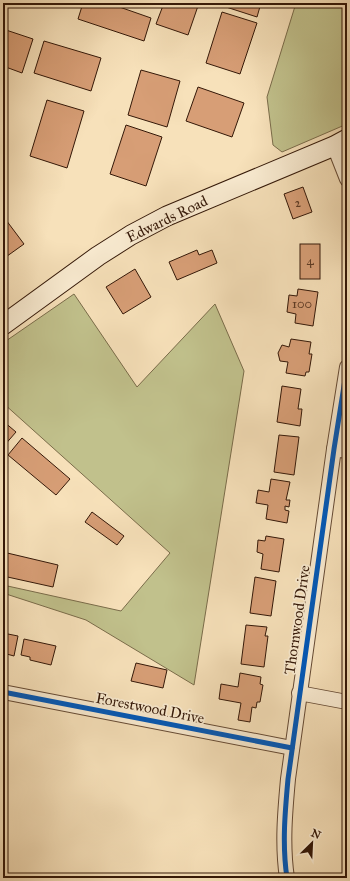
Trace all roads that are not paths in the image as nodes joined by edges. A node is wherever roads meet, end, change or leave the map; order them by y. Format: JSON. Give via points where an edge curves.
{"nodes":[{"id":1,"x":341,"y":142,"type":"edge"},
{"id":2,"x":347,"y":179,"type":"edge"},
{"id":3,"x":3,"y":325,"type":"edge"},
{"id":4,"x":347,"y":367,"type":"edge"},
{"id":5,"x":340,"y":450,"type":"edge"},
{"id":6,"x":3,"y":692,"type":"edge"},
{"id":7,"x":299,"y":693,"type":"junction"},
{"id":8,"x":347,"y":702,"type":"edge"},
{"id":9,"x":292,"y":748,"type":"junction"},
{"id":10,"x":287,"y":878,"type":"edge"}],
"edges":[{"from":1,"to":2,"type":"street"},
{"from":1,"to":3,"type":"main road","name":"Edwards Road","via":[[167,216],[131,235]]},
{"from":4,"to":5,"type":"street","name":"Thornwood Drive"},
{"from":5,"to":7,"type":"street","name":"Thornwood Drive"},
{"from":6,"to":9,"type":"street","name":"Forestwood Drive"},
{"from":7,"to":8,"type":"street"},
{"from":7,"to":9,"type":"street","name":"Thornwood Drive"},
{"from":9,"to":10,"type":"street","name":"Thornwood Drive","via":[[284,842]]}]}
